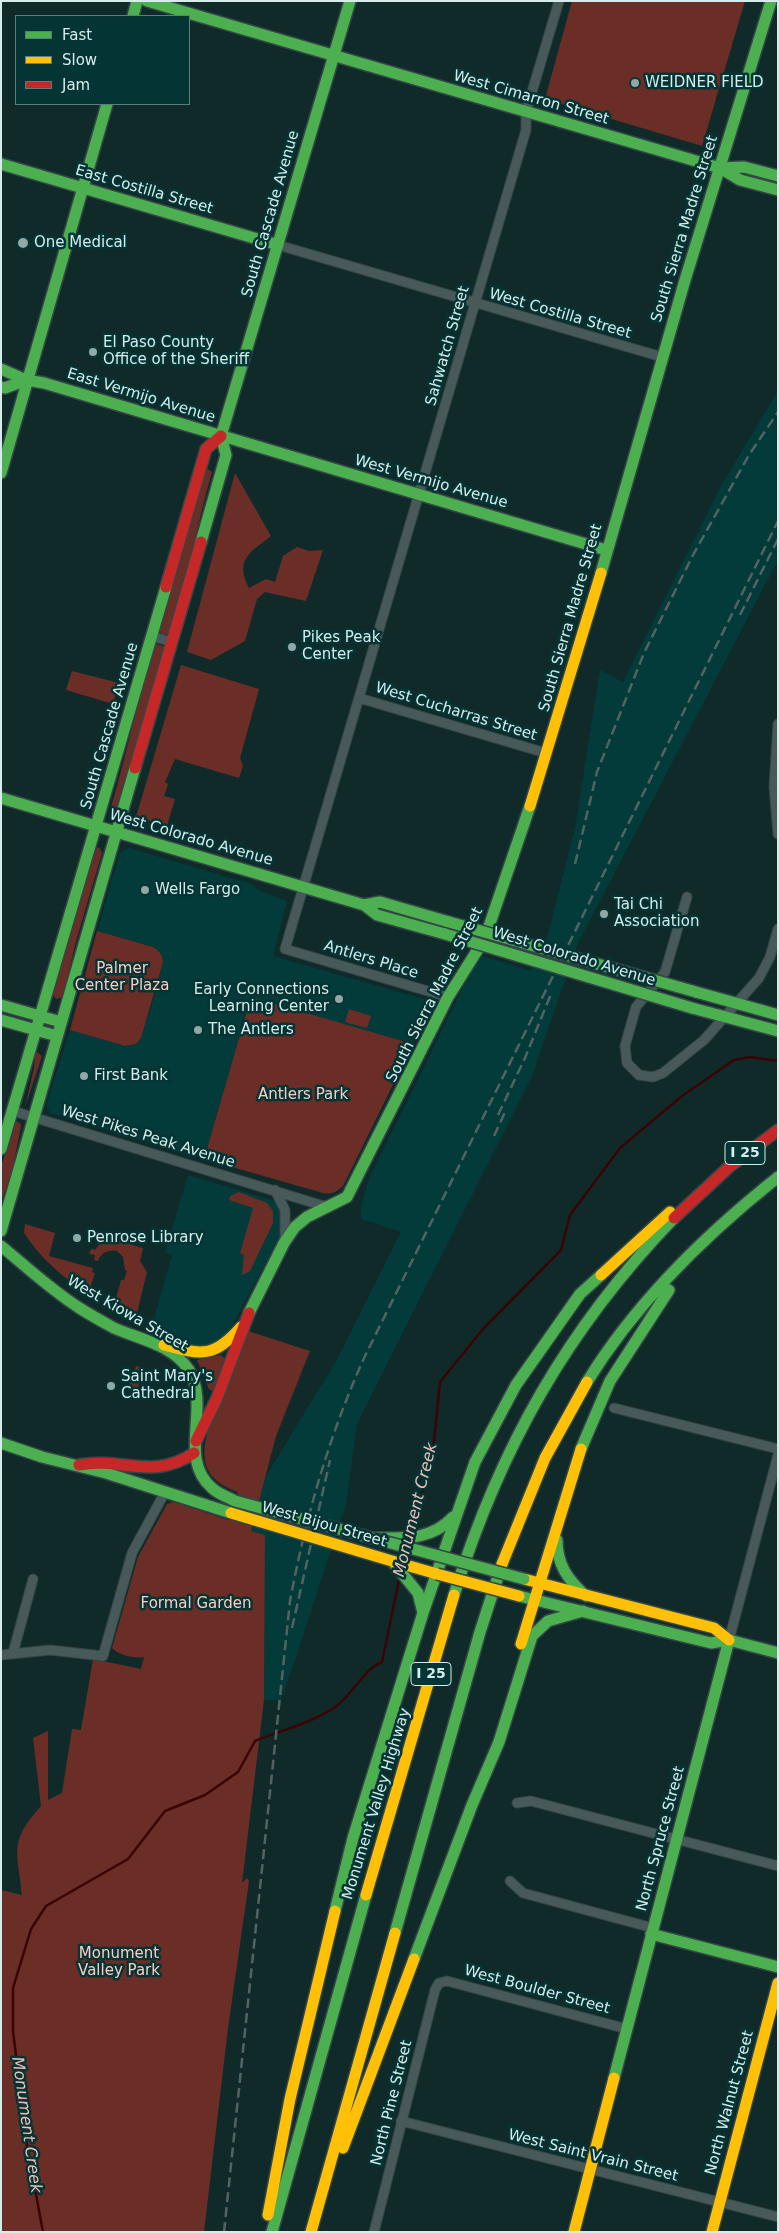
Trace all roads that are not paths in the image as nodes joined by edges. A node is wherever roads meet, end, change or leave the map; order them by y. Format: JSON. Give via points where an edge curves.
{"nodes":[{"id":1,"x":137,"y":1,"type":"edge"},
{"id":2,"x":147,"y":1,"type":"edge"},
{"id":3,"x":350,"y":1,"type":"edge"},
{"id":4,"x":560,"y":1,"type":"edge"},
{"id":5,"x":771,"y":1,"type":"edge"},
{"id":6,"x":133,"y":15,"type":"edge"},
{"id":7,"x":334,"y":56,"type":"junction"},
{"id":8,"x":107,"y":105,"type":"edge"},
{"id":9,"x":526,"y":112,"type":"junction"},
{"id":10,"x":1,"y":164,"type":"edge"},
{"id":11,"x":720,"y":168,"type":"junction"},
{"id":12,"x":778,"y":176,"type":"edge"},
{"id":13,"x":82,"y":188,"type":"junction"},
{"id":14,"x":778,"y":190,"type":"edge"},
{"id":15,"x":278,"y":245,"type":"junction"},
{"id":16,"x":475,"y":304,"type":"junction"},
{"id":17,"x":662,"y":357,"type":"junction"},
{"id":18,"x":1,"y":369,"type":"edge"},
{"id":19,"x":26,"y":380,"type":"junction"},
{"id":20,"x":1,"y":387,"type":"edge"},
{"id":21,"x":222,"y":436,"type":"junction"},
{"id":22,"x":247,"y":444,"type":"joint"},
{"id":23,"x":1,"y":473,"type":"edge"},
{"id":24,"x":418,"y":495,"type":"junction"},
{"id":25,"x":606,"y":550,"type":"junction"},
{"id":26,"x":151,"y":636,"type":"junction"},
{"id":27,"x":172,"y":642,"type":"junction"},
{"id":28,"x":359,"y":698,"type":"junction"},
{"id":29,"x":778,"y":724,"type":"edge"},
{"id":30,"x":546,"y":753,"type":"junction"},
{"id":31,"x":1,"y":798,"type":"edge"},
{"id":32,"x":96,"y":826,"type":"junction"},
{"id":33,"x":117,"y":832,"type":"junction"},
{"id":34,"x":778,"y":834,"type":"edge"},
{"id":35,"x":303,"y":887,"type":"junction"},
{"id":36,"x":687,"y":897,"type":"dead end"},
{"id":37,"x":364,"y":905,"type":"junction"},
{"id":38,"x":778,"y":929,"type":"edge"},
{"id":39,"x":448,"y":997,"type":"junction"},
{"id":40,"x":738,"y":1004,"type":"junction"},
{"id":41,"x":1,"y":1005,"type":"edge"},
{"id":42,"x":778,"y":1015,"type":"edge"},
{"id":43,"x":40,"y":1016,"type":"junction"},
{"id":44,"x":725,"y":1017,"type":"junction"},
{"id":45,"x":1,"y":1020,"type":"edge"},
{"id":46,"x":61,"y":1022,"type":"junction"},
{"id":47,"x":36,"y":1031,"type":"junction"},
{"id":48,"x":778,"y":1031,"type":"edge"},
{"id":49,"x":56,"y":1036,"type":"junction"},
{"id":50,"x":13,"y":1111,"type":"junction"},
{"id":51,"x":33,"y":1117,"type":"junction"},
{"id":52,"x":778,"y":1130,"type":"edge"},
{"id":53,"x":1,"y":1149,"type":"edge"},
{"id":54,"x":778,"y":1177,"type":"edge"},
{"id":55,"x":714,"y":1178,"type":"junction"},
{"id":56,"x":275,"y":1190,"type":"junction"},
{"id":57,"x":327,"y":1207,"type":"junction"},
{"id":58,"x":736,"y":1211,"type":"junction"},
{"id":59,"x":1,"y":1231,"type":"edge"},
{"id":60,"x":285,"y":1241,"type":"junction"},
{"id":61,"x":1,"y":1246,"type":"edge"},
{"id":62,"x":244,"y":1324,"type":"junction"},
{"id":63,"x":143,"y":1339,"type":"junction"},
{"id":64,"x":614,"y":1408,"type":"dead end"},
{"id":65,"x":196,"y":1441,"type":"junction"},
{"id":66,"x":1,"y":1442,"type":"edge"},
{"id":67,"x":778,"y":1449,"type":"edge"},
{"id":68,"x":194,"y":1453,"type":"junction"},
{"id":69,"x":778,"y":1455,"type":"edge"},
{"id":70,"x":77,"y":1466,"type":"junction"},
{"id":71,"x":166,"y":1492,"type":"junction"},
{"id":72,"x":235,"y":1500,"type":"joint"},
{"id":73,"x":457,"y":1512,"type":"junction"},
{"id":74,"x":559,"y":1524,"type":"junction"},
{"id":75,"x":373,"y":1538,"type":"junction"},
{"id":76,"x":444,"y":1556,"type":"junction"},
{"id":77,"x":392,"y":1561,"type":"junction"},
{"id":78,"x":437,"y":1574,"type":"junction"},
{"id":79,"x":33,"y":1579,"type":"dead end"},
{"id":80,"x":540,"y":1583,"type":"junction"},
{"id":81,"x":586,"y":1596,"type":"junction"},
{"id":82,"x":534,"y":1600,"type":"junction"},
{"id":83,"x":583,"y":1611,"type":"junction"},
{"id":84,"x":423,"y":1613,"type":"junction"},
{"id":85,"x":729,"y":1640,"type":"junction"},
{"id":86,"x":778,"y":1652,"type":"edge"},
{"id":87,"x":12,"y":1653,"type":"junction"},
{"id":88,"x":1,"y":1655,"type":"edge"},
{"id":89,"x":479,"y":1788,"type":"junction"},
{"id":90,"x":517,"y":1803,"type":"dead end"},
{"id":91,"x":677,"y":1840,"type":"junction"},
{"id":92,"x":778,"y":1866,"type":"edge"},
{"id":93,"x":510,"y":1881,"type":"dead end"},
{"id":94,"x":652,"y":1931,"type":"junction"},
{"id":95,"x":778,"y":1967,"type":"edge"},
{"id":96,"x":439,"y":1983,"type":"joint"},
{"id":97,"x":778,"y":1983,"type":"edge"},
{"id":98,"x":627,"y":2029,"type":"junction"},
{"id":99,"x":401,"y":2121,"type":"junction"},
{"id":100,"x":590,"y":2170,"type":"junction"},
{"id":101,"x":720,"y":2203,"type":"junction"},
{"id":102,"x":778,"y":2217,"type":"edge"},
{"id":103,"x":265,"y":2232,"type":"edge"},
{"id":104,"x":272,"y":2232,"type":"edge"},
{"id":105,"x":312,"y":2232,"type":"edge"},
{"id":106,"x":374,"y":2232,"type":"edge"},
{"id":107,"x":574,"y":2232,"type":"edge"},
{"id":108,"x":712,"y":2232,"type":"edge"}],
"edges":[{"from":1,"to":6,"type":"main road"},
{"from":2,"to":7,"type":"main road","name":"West Cimarron Street"},
{"from":3,"to":7,"type":"main road","name":"South Cascade Avenue"},
{"from":4,"to":9,"type":"street","name":"Sahwatch Street"},
{"from":5,"to":11,"type":"main road","name":"South Sierra Madre Street"},
{"from":7,"to":9,"type":"main road","name":"West Cimarron Street"},
{"from":7,"to":15,"type":"main road","name":"South Cascade Avenue"},
{"from":8,"to":13,"type":"main road"},
{"from":9,"to":11,"type":"main road","name":"West Cimarron Street"},
{"from":9,"to":16,"type":"street","name":"Sahwatch Street","via":[[526,130]]},
{"from":10,"to":13,"type":"main road","name":"East Costilla Street"},
{"from":11,"to":12,"type":"main road","name":"West Cimarron Street","via":[[744,167]]},
{"from":11,"to":14,"type":"main road","name":"West Cimarron Street","via":[[740,180]]},
{"from":11,"to":17,"type":"main road","name":"South Sierra Madre Street"},
{"from":13,"to":15,"type":"main road","name":"East Costilla Street"},
{"from":13,"to":19,"type":"main road"},
{"from":15,"to":16,"type":"street","name":"West Costilla Street"},
{"from":15,"to":21,"type":"main road","name":"South Cascade Avenue"},
{"from":16,"to":17,"type":"street","name":"West Costilla Street"},
{"from":16,"to":24,"type":"street","name":"Sahwatch Street"},
{"from":17,"to":25,"type":"main road","name":"South Sierra Madre Street"},
{"from":18,"to":19,"type":"main road","name":"East Vermijo Avenue"},
{"from":19,"to":20,"type":"main road","name":"East Vermijo Avenue"},
{"from":19,"to":21,"type":"main road","name":"East Vermijo Avenue"},
{"from":19,"to":23,"type":"main road"},
{"from":21,"to":22,"type":"main road","name":"East Vermijo Avenue"},
{"from":21,"to":26,"type":"main road","name":"South Cascade Avenue","via":[[206,449]]},
{"from":21,"to":27,"type":"main road","name":"South Cascade Avenue","via":[[226,455]]},
{"from":22,"to":24,"type":"main road","name":"West Vermijo Avenue"},
{"from":24,"to":25,"type":"main road","name":"West Vermijo Avenue"},
{"from":24,"to":28,"type":"street","name":"Sahwatch Street"},
{"from":25,"to":30,"type":"main road","name":"South Sierra Madre Street","via":[[577,657]]},
{"from":26,"to":27,"type":"street"},
{"from":26,"to":32,"type":"main road","name":"South Cascade Avenue"},
{"from":27,"to":33,"type":"main road","name":"South Cascade Avenue"},
{"from":28,"to":30,"type":"street","name":"West Cucharras Street"},
{"from":28,"to":35,"type":"street","name":"Sahwatch Street"},
{"from":29,"to":34,"type":"street","via":[[774,787]]},
{"from":30,"to":39,"type":"main road","name":"South Sierra Madre Street","via":[[518,846],[488,929]]},
{"from":31,"to":32,"type":"main road","name":"West Colorado Avenue"},
{"from":32,"to":33,"type":"main road","name":"West Colorado Avenue"},
{"from":32,"to":43,"type":"main road","name":"South Cascade Avenue"},
{"from":33,"to":35,"type":"main road","name":"West Colorado Avenue"},
{"from":33,"to":46,"type":"main road","name":"South Cascade Avenue"},
{"from":35,"to":37,"type":"main road","name":"West Colorado Avenue"},
{"from":35,"to":39,"type":"street","name":"Antlers Place","via":[[286,949]]},
{"from":36,"to":44,"type":"street","via":[[665,972],[636,1007],[625,1046],[627,1063],[634,1072],[643,1076],[653,1077],[668,1070],[697,1047]]},
{"from":37,"to":40,"type":"main road","name":"West Colorado Avenue","bridge":true,"via":[[380,902]]},
{"from":37,"to":44,"type":"main road","name":"West Colorado Avenue","bridge":true,"via":[[377,915]]},
{"from":38,"to":40,"type":"street","via":[[766,967]]},
{"from":39,"to":57,"type":"main road","name":"South Sierra Madre Street","via":[[352,1190],[344,1200]]},
{"from":40,"to":42,"type":"main road","name":"West Colorado Avenue"},
{"from":40,"to":44,"type":"street"},
{"from":41,"to":43,"type":"main road"},
{"from":43,"to":46,"type":"main road"},
{"from":43,"to":47,"type":"main road","name":"South Cascade Avenue"},
{"from":44,"to":48,"type":"main road","name":"West Colorado Avenue"},
{"from":45,"to":47,"type":"main road"},
{"from":46,"to":49,"type":"main road","name":"South Cascade Avenue"},
{"from":47,"to":49,"type":"main road"},
{"from":47,"to":50,"type":"main road","name":"South Cascade Avenue"},
{"from":49,"to":51,"type":"main road","name":"South Cascade Avenue"},
{"from":50,"to":51,"type":"street","name":"West Pikes Peak Avenue"},
{"from":50,"to":53,"type":"main road","name":"South Cascade Avenue"},
{"from":51,"to":56,"type":"street","name":"West Pikes Peak Avenue"},
{"from":51,"to":59,"type":"main road","name":"South Cascade Avenue"},
{"from":52,"to":55,"type":"main road","name":"Monument Valley Highway","number":"I 25"},
{"from":54,"to":58,"type":"main road","number":"I 25"},
{"from":55,"to":73,"type":"main road","via":[[652,1226],[580,1294],[516,1385],[475,1462]]},
{"from":55,"to":104,"type":"main road","name":"Monument Valley Highway","number":"I 25","via":[[643,1251],[581,1330],[555,1367],[492,1489],[458,1584],[365,1898]]},
{"from":56,"to":57,"type":"street","name":"West Pikes Peak Avenue"},
{"from":56,"to":60,"type":"street","via":[[287,1218]]},
{"from":57,"to":60,"type":"main road","name":"South Sierra Madre Street","via":[[308,1216]]},
{"from":58,"to":74,"type":"main road","via":[[664,1296],[610,1381],[582,1446]]},
{"from":58,"to":105,"type":"main road","number":"I 25","via":[[669,1275],[620,1336],[572,1408],[530,1490],[480,1632]]},
{"from":60,"to":62,"type":"main road","name":"South Sierra Madre Street"},
{"from":61,"to":63,"type":"main road","name":"West Kiowa Street","via":[[72,1303]]},
{"from":62,"to":63,"type":"main road","via":[[229,1343],[219,1350],[203,1354]]},
{"from":62,"to":65,"type":"main road","via":[[210,1418]]},
{"from":63,"to":65,"type":"main road","name":"West Kiowa Street","via":[[182,1361],[194,1379],[199,1398]]},
{"from":64,"to":67,"type":"street"},
{"from":65,"to":68,"type":"main road","name":"West Kiowa Street"},
{"from":66,"to":70,"type":"main road","name":"West Bijou Street"},
{"from":68,"to":70,"type":"main road","via":[[183,1462],[160,1469],[94,1461]]},
{"from":68,"to":72,"type":"main road","name":"West Kiowa Street","via":[[199,1474],[205,1483],[214,1492]]},
{"from":69,"to":85,"type":"street","name":"North Spruce Street"},
{"from":70,"to":71,"type":"main road","name":"West Bijou Street"},
{"from":71,"to":77,"type":"main road","name":"West Bijou Street","bridge":true},
{"from":71,"to":87,"type":"street","via":[[132,1553],[103,1656],[50,1650]]},
{"from":72,"to":75,"type":"main road","name":"West Bijou Street","bridge":true},
{"from":73,"to":75,"type":"main road","via":[[442,1529],[427,1536]]},
{"from":73,"to":76,"type":"main road"},
{"from":74,"to":80,"type":"main road"},
{"from":74,"to":81,"type":"main road","via":[[557,1554],[562,1570]]},
{"from":75,"to":76,"type":"main road","name":"West Bijou Street","bridge":true},
{"from":76,"to":78,"type":"main road"},
{"from":76,"to":80,"type":"main road","name":"West Bijou Street","bridge":true},
{"from":77,"to":78,"type":"main road","name":"West Bijou Street"},
{"from":77,"to":84,"type":"main road","via":[[418,1593]]},
{"from":78,"to":82,"type":"main road","name":"West Bijou Street","bridge":true},
{"from":78,"to":84,"type":"main road"},
{"from":79,"to":87,"type":"street"},
{"from":80,"to":81,"type":"main road","name":"West Bijou Street"},
{"from":80,"to":82,"type":"main road"},
{"from":81,"to":85,"type":"main road","name":"West Bijou Street","via":[[714,1628]]},
{"from":82,"to":83,"type":"main road","name":"West Bijou Street"},
{"from":82,"to":89,"type":"main road"},
{"from":83,"to":85,"type":"main road","name":"West Bijou Street","via":[[711,1643]]},
{"from":83,"to":89,"type":"main road","via":[[557,1615],[537,1628],[532,1636],[499,1742]]},
{"from":84,"to":103,"type":"main road","via":[[353,1838],[290,2099]]},
{"from":85,"to":86,"type":"main road","name":"West Bijou Street"},
{"from":85,"to":91,"type":"main road","name":"North Spruce Street"},
{"from":87,"to":88,"type":"street"},
{"from":89,"to":105,"type":"main road"},
{"from":90,"to":91,"type":"street","via":[[531,1802]]},
{"from":91,"to":92,"type":"street"},
{"from":91,"to":94,"type":"main road","name":"North Spruce Street"},
{"from":93,"to":94,"type":"street","via":[[523,1892]]},
{"from":94,"to":95,"type":"main road"},
{"from":94,"to":98,"type":"main road","name":"North Spruce Street"},
{"from":96,"to":98,"type":"street","name":"West Boulder Street","via":[[448,1981]]},
{"from":96,"to":99,"type":"street","name":"North Pine Street"},
{"from":97,"to":101,"type":"main road","name":"North Walnut Street"},
{"from":98,"to":100,"type":"main road","name":"North Spruce Street"},
{"from":99,"to":100,"type":"street","name":"West Saint Vrain Street"},
{"from":99,"to":106,"type":"street","name":"North Pine Street"},
{"from":100,"to":101,"type":"street","name":"West Saint Vrain Street"},
{"from":100,"to":107,"type":"main road","name":"North Spruce Street"},
{"from":101,"to":102,"type":"street","name":"West Saint Vrain Street"},
{"from":101,"to":108,"type":"main road","name":"North Walnut Street"}]}
